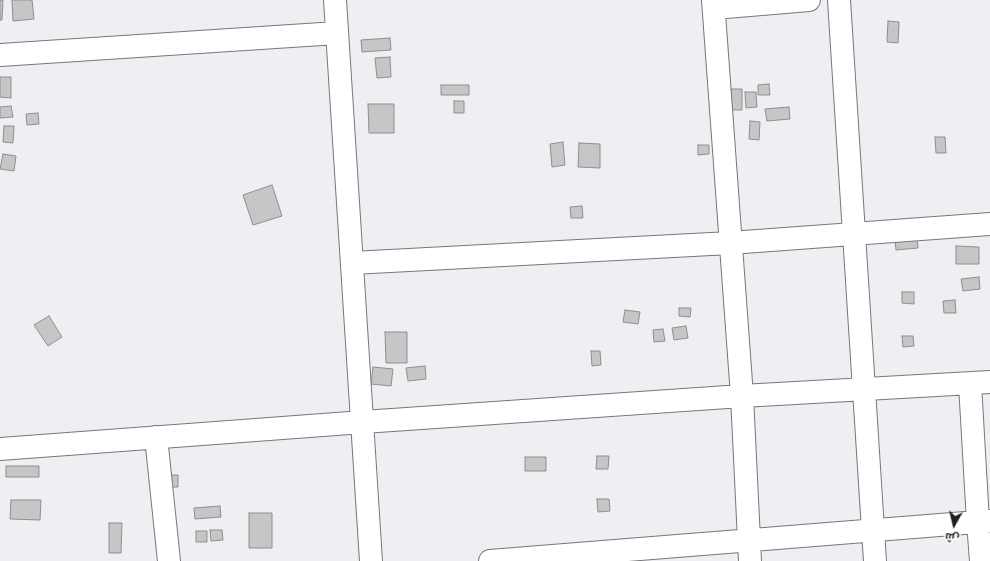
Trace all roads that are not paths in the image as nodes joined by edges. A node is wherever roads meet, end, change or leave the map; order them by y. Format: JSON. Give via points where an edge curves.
{"nodes":[{"id":1,"x":335,"y":0,"type":"edge"},
{"id":2,"x":809,"y":0,"type":"edge"},
{"id":3,"x":839,"y":0,"type":"edge"},
{"id":4,"x":713,"y":4,"type":"edge"},
{"id":5,"x":337,"y":33,"type":"junction"},
{"id":6,"x":0,"y":54,"type":"edge"},
{"id":7,"x":990,"y":224,"type":"edge"},
{"id":8,"x":854,"y":235,"type":"junction"},
{"id":9,"x":730,"y":243,"type":"junction"},
{"id":10,"x":352,"y":263,"type":"junction"},
{"id":11,"x":980,"y":383,"type":"edge"},
{"id":12,"x":864,"y":390,"type":"junction"},
{"id":13,"x":742,"y":396,"type":"junction"},
{"id":14,"x":363,"y":422,"type":"junction"},
{"id":15,"x":156,"y":437,"type":"junction"},
{"id":16,"x":0,"y":449,"type":"edge"},
{"id":17,"x":984,"y":522,"type":"edge"},
{"id":18,"x":873,"y":531,"type":"junction"},
{"id":19,"x":750,"y":551,"type":"edge"},
{"id":20,"x":169,"y":561,"type":"edge"},
{"id":21,"x":372,"y":561,"type":"edge"},
{"id":22,"x":490,"y":561,"type":"edge"},
{"id":23,"x":875,"y":561,"type":"edge"},
{"id":24,"x":981,"y":561,"type":"edge"}],
"edges":[{"from":1,"to":5,"type":"street"},
{"from":2,"to":4,"type":"street"},
{"from":3,"to":8,"type":"street"},
{"from":4,"to":9,"type":"street"},
{"from":5,"to":6,"type":"street"},
{"from":5,"to":10,"type":"street"},
{"from":7,"to":8,"type":"street"},
{"from":8,"to":9,"type":"street"},
{"from":8,"to":12,"type":"street"},
{"from":9,"to":10,"type":"street"},
{"from":9,"to":13,"type":"street"},
{"from":10,"to":14,"type":"street"},
{"from":11,"to":12,"type":"street"},
{"from":11,"to":17,"type":"street"},
{"from":12,"to":13,"type":"street"},
{"from":12,"to":18,"type":"street"},
{"from":13,"to":14,"type":"street"},
{"from":13,"to":19,"type":"street"},
{"from":14,"to":15,"type":"street"},
{"from":14,"to":21,"type":"street"},
{"from":15,"to":16,"type":"street"},
{"from":15,"to":20,"type":"street"},
{"from":17,"to":18,"type":"street"},
{"from":17,"to":24,"type":"street"},
{"from":18,"to":19,"type":"street"},
{"from":18,"to":23,"type":"street"},
{"from":19,"to":22,"type":"street"}]}
